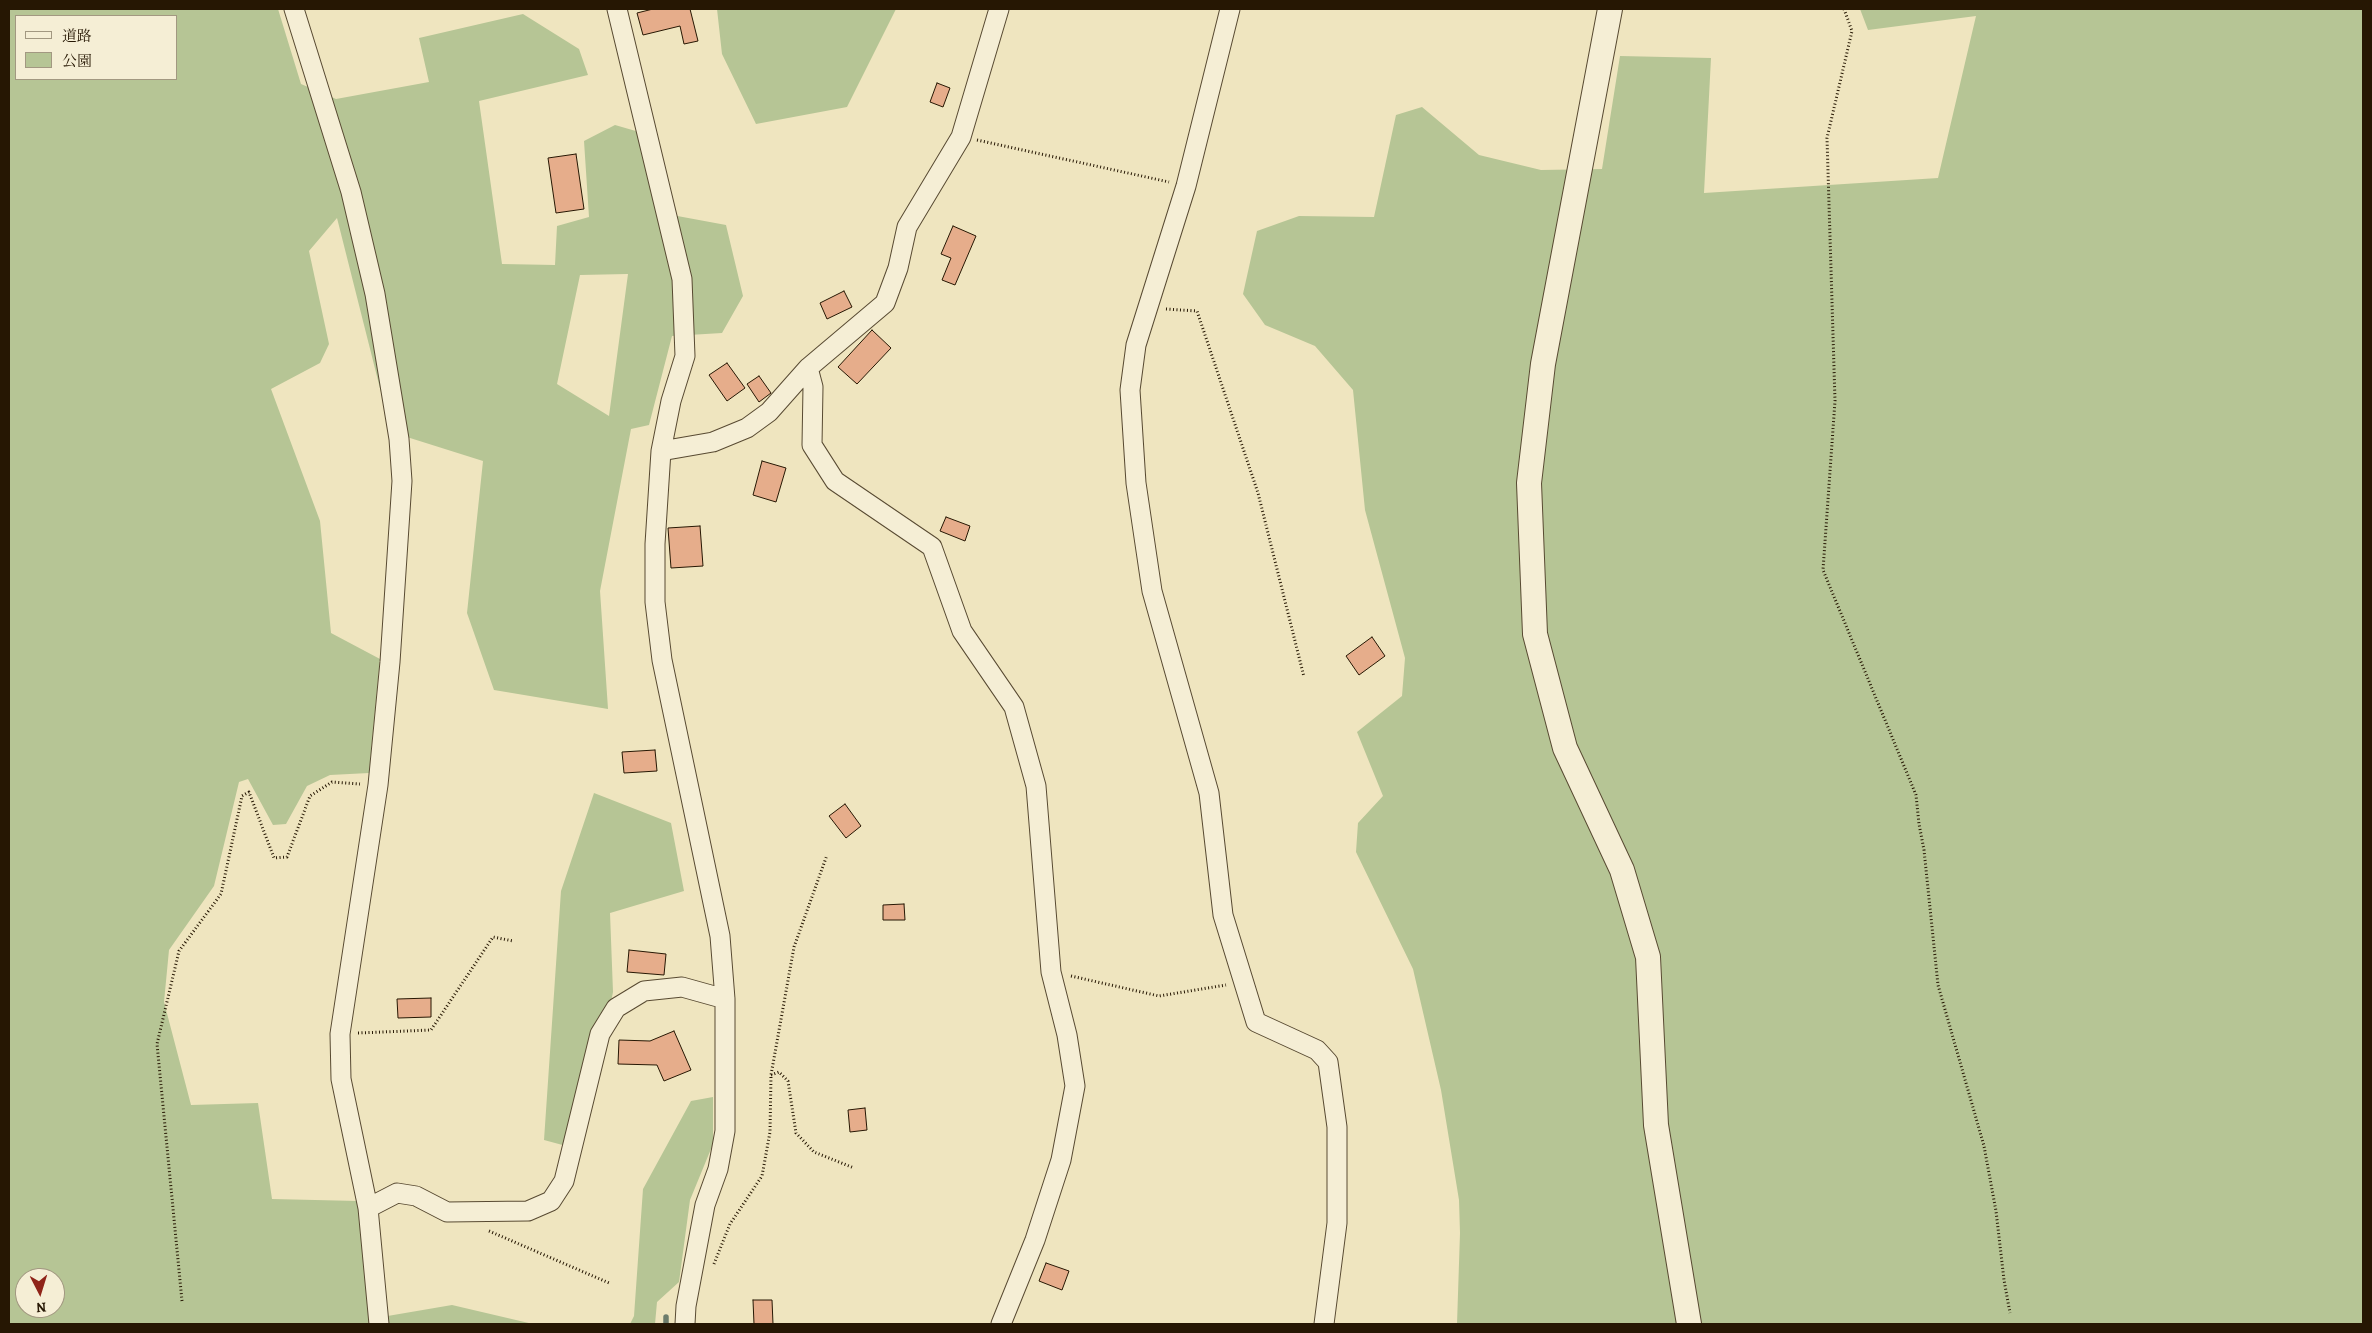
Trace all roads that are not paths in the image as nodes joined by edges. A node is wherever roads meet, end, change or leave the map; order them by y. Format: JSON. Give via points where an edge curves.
{"nodes":[{"id":1,"x":294,"y":9,"type":"edge"},
{"id":2,"x":617,"y":9,"type":"edge"},
{"id":3,"x":999,"y":9,"type":"edge"},
{"id":4,"x":1230,"y":9,"type":"edge"},
{"id":5,"x":1610,"y":9,"type":"edge"},
{"id":6,"x":808,"y":368,"type":"junction"},
{"id":7,"x":662,"y":451,"type":"junction"},
{"id":8,"x":724,"y":999,"type":"junction"},
{"id":9,"x":368,"y":1208,"type":"junction"},
{"id":10,"x":379,"y":1324,"type":"edge"},
{"id":11,"x":685,"y":1324,"type":"edge"},
{"id":12,"x":1001,"y":1324,"type":"edge"},
{"id":13,"x":1324,"y":1324,"type":"edge"},
{"id":14,"x":1689,"y":1324,"type":"edge"}],
"edges":[{"from":1,"to":9,"type":"street","via":[[351,192],[375,294],[399,439],[402,481],[378,785],[340,1034],[341,1079]]},
{"from":2,"to":7,"type":"street","via":[[682,279],[685,356],[671,401]]},
{"from":3,"to":6,"type":"street","via":[[961,137],[906,227],[898,268],[884,303]]},
{"from":4,"to":13,"type":"street","via":[[1186,186],[1136,345],[1130,390],[1136,483],[1152,591],[1209,793],[1223,915],[1256,1022],[1317,1050],[1328,1062],[1337,1127],[1337,1223]]},
{"from":5,"to":14,"type":"street","via":[[1542,364],[1529,484],[1535,634],[1565,748],[1622,870],[1648,958],[1656,1125]]},
{"from":6,"to":7,"type":"street","via":[[769,412],[747,428],[712,442]]},
{"from":6,"to":12,"type":"street","via":[[813,387],[812,445],[835,480],[932,548],[962,631],[1014,708],[1036,786],[1051,972],[1075,1086],[1061,1160],[1035,1240]]},
{"from":7,"to":8,"type":"street","via":[[655,544],[655,602],[662,660],[720,936]]},
{"from":8,"to":9,"type":"street","via":[[682,987],[644,991],[616,1008],[600,1034],[564,1181],[551,1201],[528,1211],[447,1212],[416,1196],[397,1193]]},
{"from":8,"to":11,"type":"street","via":[[725,1131],[718,1169],[705,1205]]},
{"from":9,"to":10,"type":"street"}]}
